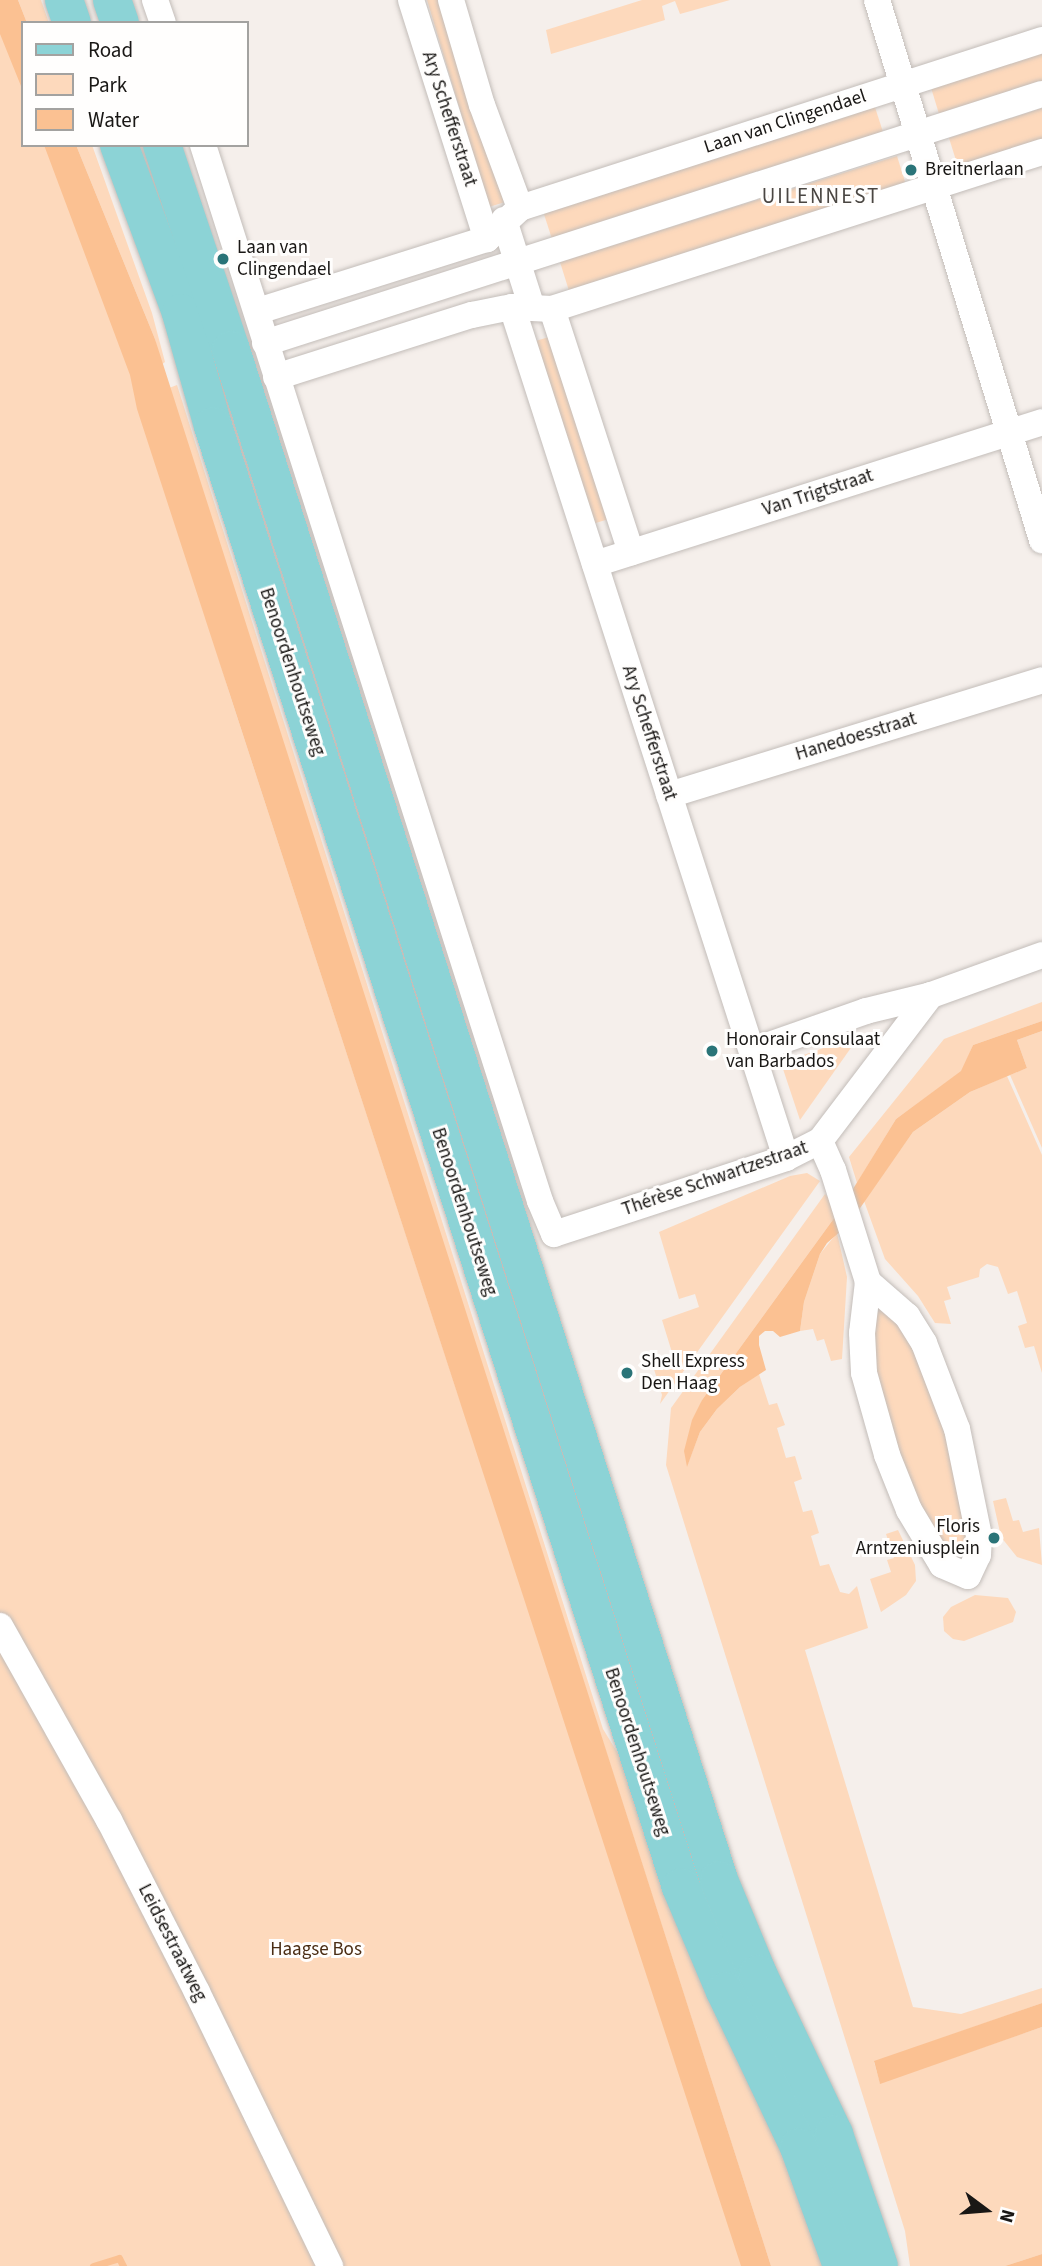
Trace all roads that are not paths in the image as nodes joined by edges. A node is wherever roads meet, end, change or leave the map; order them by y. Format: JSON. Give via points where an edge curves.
{"nodes":[{"id":1,"x":64,"y":0,"type":"edge"},
{"id":2,"x":112,"y":0,"type":"edge"},
{"id":3,"x":155,"y":0,"type":"edge"},
{"id":4,"x":411,"y":0,"type":"edge"},
{"id":5,"x":451,"y":0,"type":"edge"},
{"id":6,"x":877,"y":0,"type":"edge"},
{"id":7,"x":71,"y":21,"type":"edge"},
{"id":8,"x":119,"y":21,"type":"edge"},
{"id":9,"x":162,"y":21,"type":"edge"},
{"id":10,"x":1042,"y":40,"type":"edge"},
{"id":11,"x":903,"y":84,"type":"junction"},
{"id":12,"x":1042,"y":94,"type":"edge"},
{"id":13,"x":918,"y":134,"type":"junction"},
{"id":14,"x":120,"y":147,"type":"edge"},
{"id":15,"x":163,"y":147,"type":"edge"},
{"id":16,"x":204,"y":147,"type":"edge"},
{"id":17,"x":1042,"y":152,"type":"edge"},
{"id":18,"x":934,"y":187,"type":"junction"},
{"id":19,"x":503,"y":222,"type":"junction"},
{"id":20,"x":517,"y":262,"type":"junction"},
{"id":21,"x":532,"y":308,"type":"junction"},
{"id":22,"x":258,"y":311,"type":"junction"},
{"id":23,"x":265,"y":343,"type":"junction"},
{"id":24,"x":275,"y":377,"type":"junction"},
{"id":25,"x":1042,"y":422,"type":"edge"},
{"id":26,"x":1009,"y":433,"type":"junction"},
{"id":27,"x":1042,"y":540,"type":"edge"},
{"id":28,"x":631,"y":552,"type":"junction"},
{"id":29,"x":595,"y":564,"type":"junction"},
{"id":30,"x":1042,"y":680,"type":"edge"},
{"id":31,"x":669,"y":794,"type":"junction"},
{"id":32,"x":1042,"y":955,"type":"edge"},
{"id":33,"x":930,"y":995,"type":"junction"},
{"id":34,"x":752,"y":1051,"type":"junction"},
{"id":35,"x":820,"y":1142,"type":"junction"},
{"id":36,"x":786,"y":1158,"type":"junction"},
{"id":37,"x":868,"y":1282,"type":"junction"},
{"id":38,"x":0,"y":1626,"type":"edge"},
{"id":39,"x":330,"y":2266,"type":"edge"},
{"id":40,"x":842,"y":2266,"type":"edge"},
{"id":41,"x":879,"y":2266,"type":"edge"}],
"edges":[{"from":1,"to":7,"type":"main road"},
{"from":2,"to":8,"type":"main road"},
{"from":3,"to":9,"type":"street"},
{"from":4,"to":19,"type":"street","name":"Ary Schefferstraat"},
{"from":5,"to":19,"type":"street","name":"Ary Schefferstraat","via":[[482,105]]},
{"from":6,"to":11,"type":"street"},
{"from":10,"to":11,"type":"street","name":"Laan van Clingendael"},
{"from":11,"to":13,"type":"street"},
{"from":11,"to":19,"type":"street","name":"Laan van Clingendael"},
{"from":12,"to":13,"type":"street"},
{"from":13,"to":18,"type":"street"},
{"from":13,"to":20,"type":"street"},
{"from":14,"to":40,"type":"main road","name":"Benoordenhoutseweg","via":[[181,313],[213,426],[681,1887],[799,2147]]},
{"from":15,"to":41,"type":"main road","name":"Benoordenhoutseweg","via":[[719,1880],[834,2134]]},
{"from":16,"to":22,"type":"street"},
{"from":17,"to":18,"type":"street"},
{"from":18,"to":21,"type":"street"},
{"from":18,"to":26,"type":"street"},
{"from":19,"to":20,"type":"street","name":"Ary Schefferstraat"},
{"from":19,"to":22,"type":"street","name":"Laan van Clingendael"},
{"from":20,"to":21,"type":"street","name":"Ary Schefferstraat"},
{"from":20,"to":23,"type":"street"},
{"from":21,"to":24,"type":"street","via":[[472,315]]},
{"from":21,"to":28,"type":"street","name":"Ary Schefferstraat"},
{"from":21,"to":29,"type":"street","name":"Ary Schefferstraat"},
{"from":22,"to":23,"type":"street"},
{"from":23,"to":24,"type":"street"},
{"from":24,"to":36,"type":"street","name":"Thérèse Schwartzestraat","via":[[554,1234]]},
{"from":25,"to":26,"type":"street","name":"Van Trigtstraat"},
{"from":26,"to":27,"type":"street"},
{"from":26,"to":28,"type":"street","name":"Van Trigtstraat"},
{"from":28,"to":29,"type":"street","name":"Van Trigtstraat"},
{"from":29,"to":31,"type":"street","name":"Ary Schefferstraat"},
{"from":30,"to":31,"type":"street","name":"Hanedoesstraat"},
{"from":31,"to":34,"type":"street","name":"Ary Schefferstraat"},
{"from":32,"to":33,"type":"street"},
{"from":33,"to":34,"type":"street","via":[[866,1011]]},
{"from":33,"to":35,"type":"street","name":"Thérèse Schwartzestraat"},
{"from":34,"to":36,"type":"street","name":"Ary Schefferstraat"},
{"from":35,"to":36,"type":"street","name":"Thérèse Schwartzestraat"},
{"from":35,"to":37,"type":"street","via":[[834,1170]]},
{"from":37,"to":37,"type":"street","via":[[862,1333],[864,1373],[887,1455],[909,1510],[942,1565],[968,1576],[978,1555],[979,1536],[957,1429],[924,1343],[907,1316]]},
{"from":38,"to":39,"type":"street","name":"Leidsestraatweg","via":[[115,1832]]}]}
